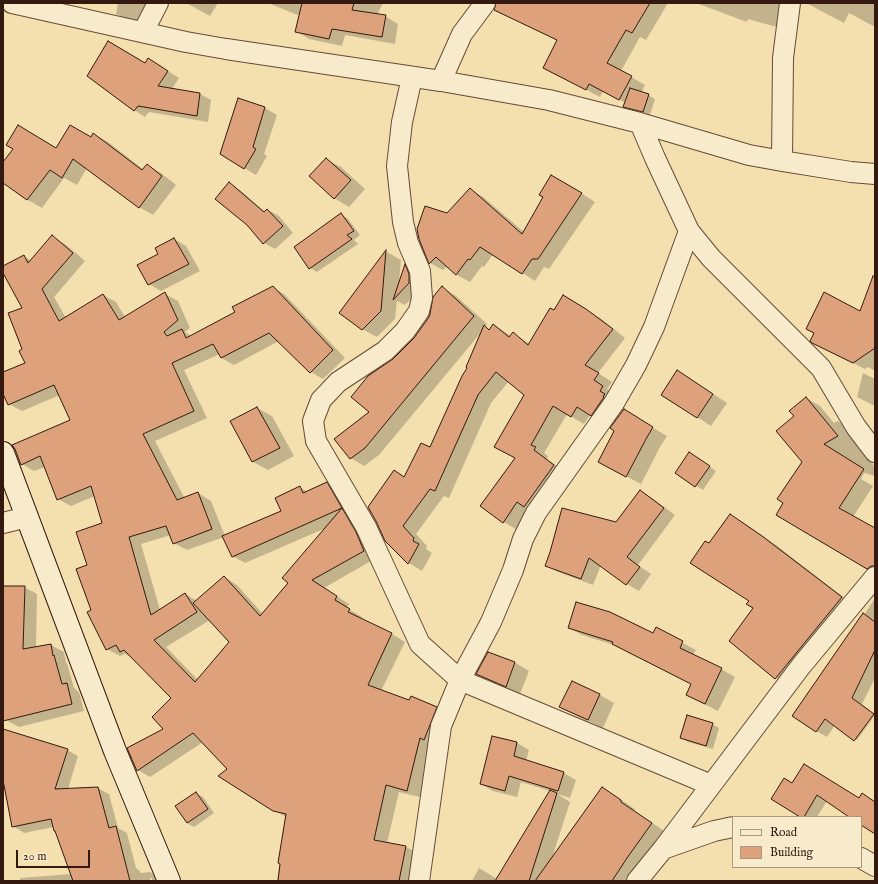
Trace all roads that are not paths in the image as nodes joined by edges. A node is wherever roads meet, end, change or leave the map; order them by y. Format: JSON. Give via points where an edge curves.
{"nodes":[{"id":1,"x":12,"y":3,"type":"edge"},
{"id":2,"x":158,"y":3,"type":"edge"},
{"id":3,"x":485,"y":3,"type":"edge"},
{"id":4,"x":790,"y":3,"type":"edge"},
{"id":5,"x":143,"y":32,"type":"junction"},
{"id":6,"x":412,"y":77,"type":"junction"},
{"id":7,"x":441,"y":81,"type":"junction"},
{"id":8,"x":640,"y":124,"type":"junction"},
{"id":9,"x":782,"y":161,"type":"junction"},
{"id":10,"x":875,"y":174,"type":"edge"},
{"id":11,"x":689,"y":230,"type":"junction"},
{"id":12,"x":875,"y":452,"type":"edge"},
{"id":13,"x":3,"y":453,"type":"edge"},
{"id":14,"x":27,"y":517,"type":"junction"},
{"id":15,"x":3,"y":522,"type":"edge"},
{"id":16,"x":875,"y":577,"type":"edge"},
{"id":17,"x":460,"y":680,"type":"junction"},
{"id":18,"x":711,"y":785,"type":"junction"},
{"id":19,"x":732,"y":827,"type":"edge"},
{"id":20,"x":663,"y":849,"type":"junction"},
{"id":21,"x":862,"y":859,"type":"edge"},
{"id":22,"x":875,"y":866,"type":"edge"},
{"id":23,"x":169,"y":881,"type":"edge"},
{"id":24,"x":419,"y":881,"type":"edge"},
{"id":25,"x":637,"y":881,"type":"edge"}],
"edges":[{"from":1,"to":5,"type":"street"},
{"from":2,"to":5,"type":"street"},
{"from":3,"to":7,"type":"street","via":[[462,34]]},
{"from":4,"to":9,"type":"street","via":[[783,58]]},
{"from":5,"to":6,"type":"street","via":[[220,48]]},
{"from":6,"to":7,"type":"street"},
{"from":6,"to":17,"type":"street","via":[[402,122],[397,166],[403,222],[408,243],[420,271],[422,298],[419,311],[405,331],[385,351],[338,382],[321,400],[313,421],[316,441],[366,527],[420,644]]},
{"from":7,"to":8,"type":"street","via":[[549,100]]},
{"from":8,"to":9,"type":"street","via":[[749,155]]},
{"from":8,"to":11,"type":"street"},
{"from":9,"to":10,"type":"street"},
{"from":11,"to":12,"type":"street","via":[[711,258],[821,368],[856,427]]},
{"from":11,"to":17,"type":"street","via":[[654,327],[636,365],[614,403],[536,513],[523,539],[491,622]]},
{"from":13,"to":14,"type":"street"},
{"from":14,"to":15,"type":"street"},
{"from":14,"to":23,"type":"street","via":[[115,751]]},
{"from":16,"to":18,"type":"street","via":[[801,666]]},
{"from":17,"to":18,"type":"street"},
{"from":17,"to":24,"type":"street","via":[[441,726]]},
{"from":18,"to":20,"type":"street"},
{"from":19,"to":20,"type":"street"},
{"from":20,"to":25,"type":"street"},
{"from":21,"to":22,"type":"street"}]}
